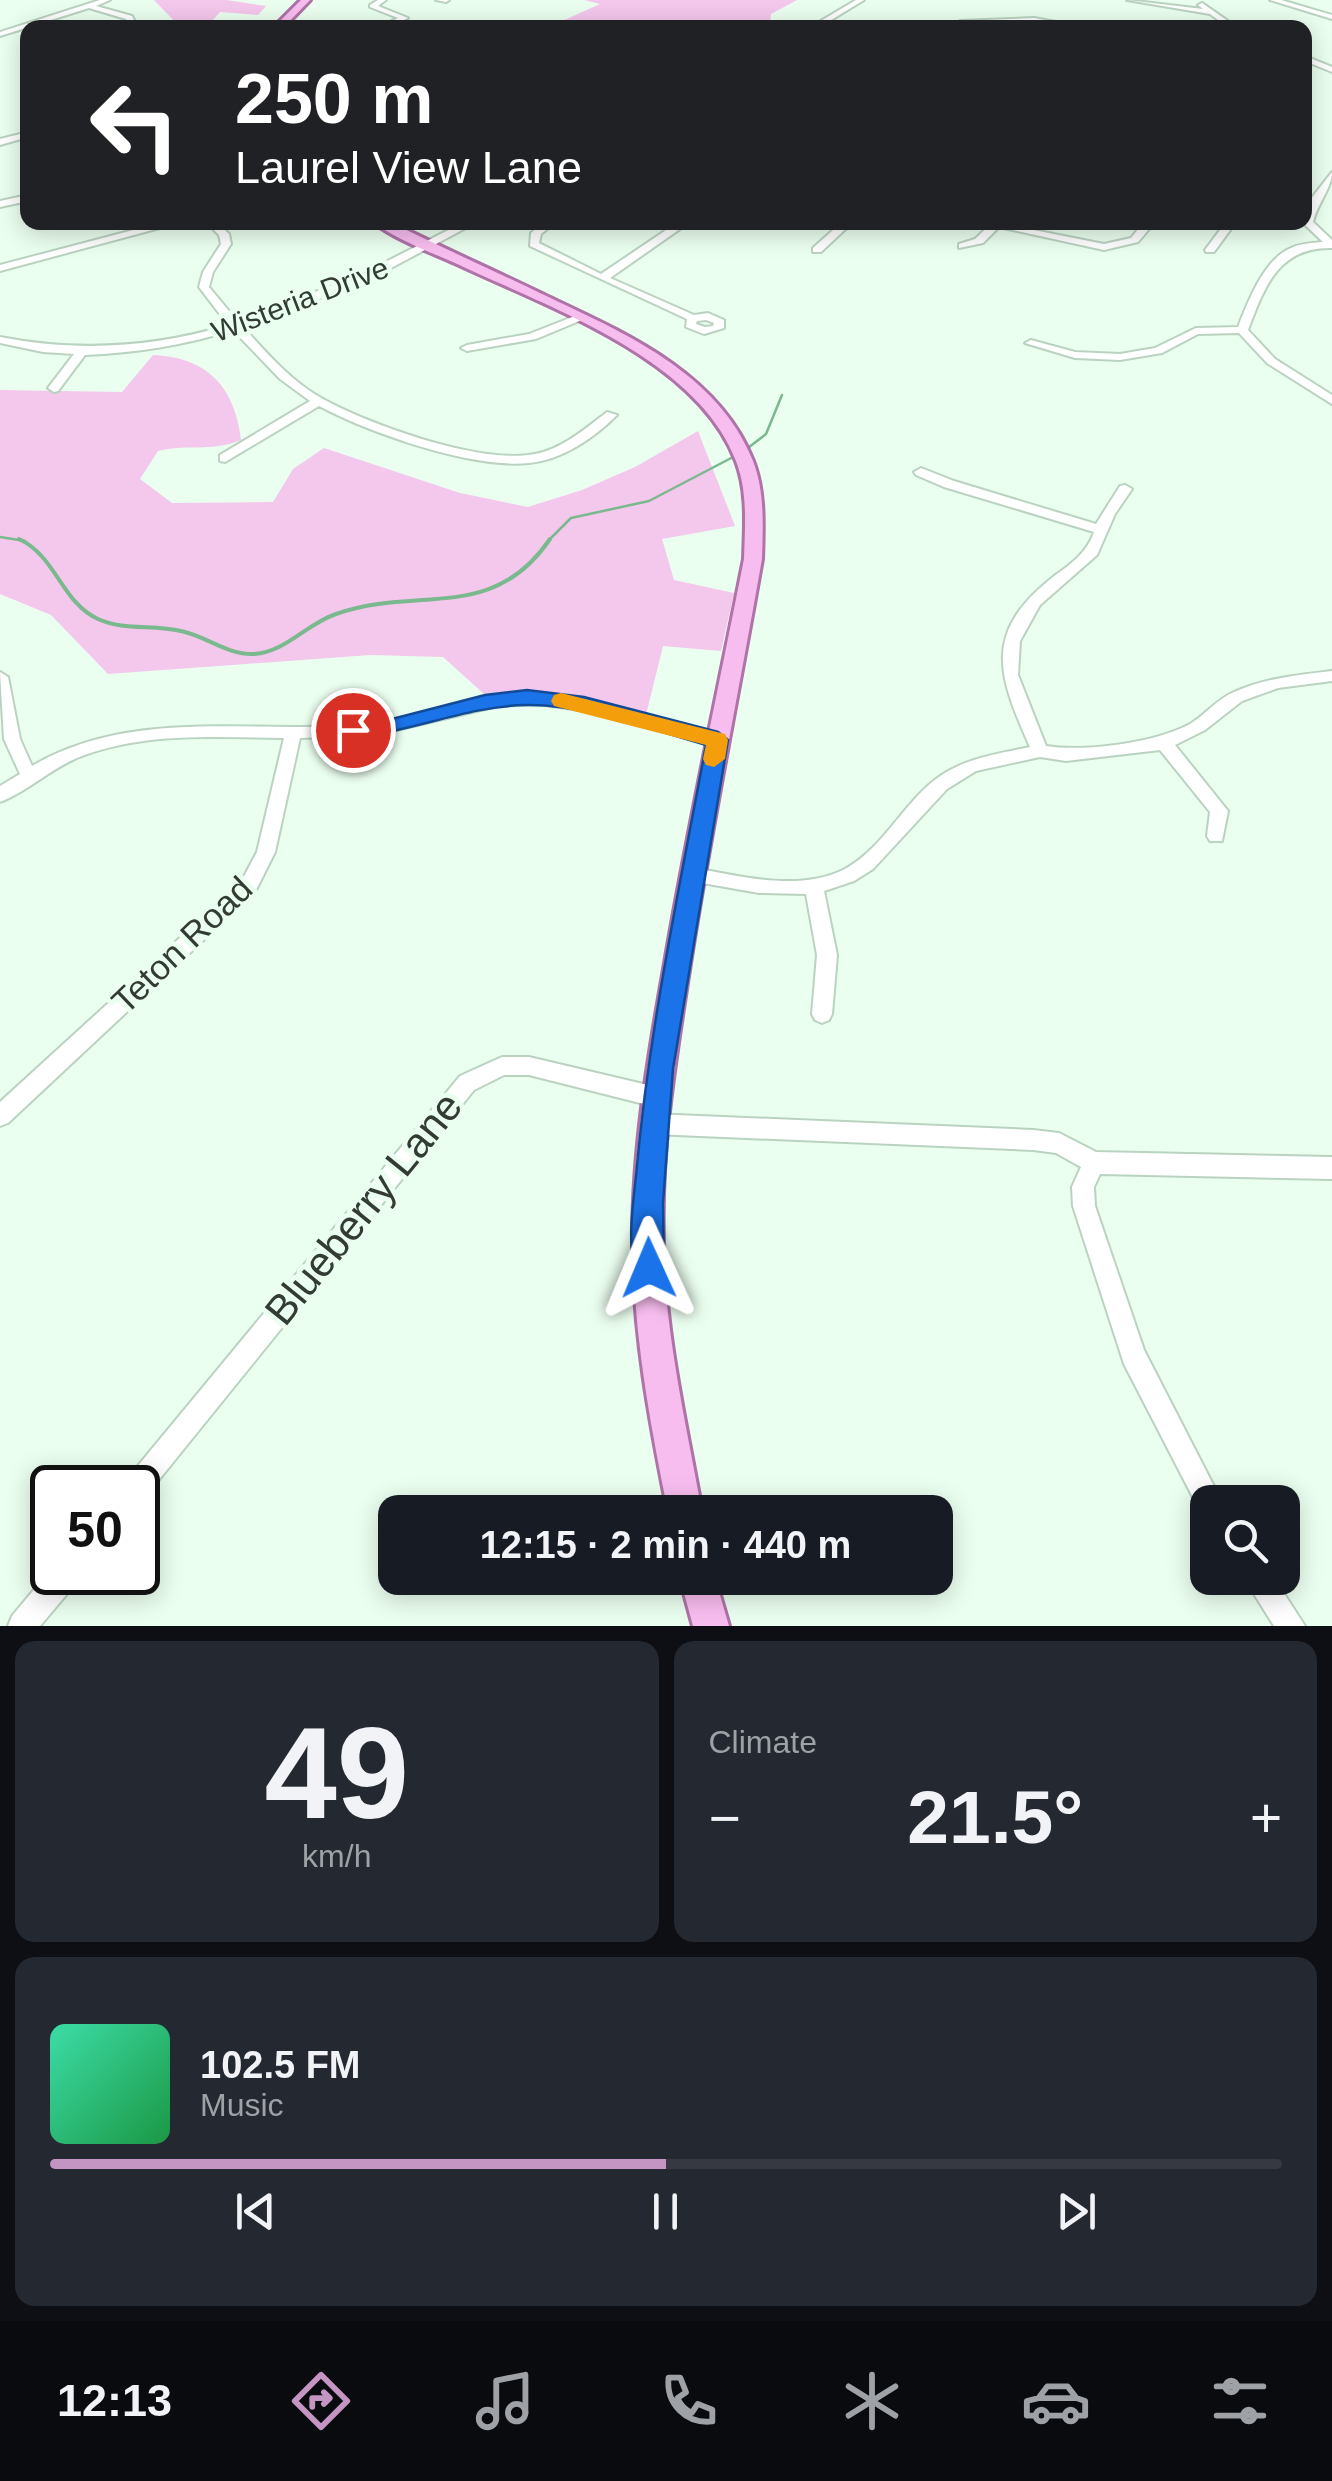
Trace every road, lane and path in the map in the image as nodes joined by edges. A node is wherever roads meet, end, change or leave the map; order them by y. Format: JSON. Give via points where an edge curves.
{"nodes":[{"id":1,"x":107,"y":0,"type":"edge"},
{"id":2,"x":306,"y":0,"type":"edge"},
{"id":3,"x":383,"y":0,"type":"edge"},
{"id":4,"x":860,"y":0,"type":"edge"},
{"id":5,"x":1130,"y":0,"type":"edge"},
{"id":6,"x":1199,"y":0,"type":"edge"},
{"id":7,"x":1273,"y":0,"type":"edge"},
{"id":8,"x":90,"y":6,"type":"junction"},
{"id":9,"x":958,"y":12,"type":"dead end"},
{"id":10,"x":1211,"y":12,"type":"junction"},
{"id":11,"x":1332,"y":17,"type":"edge"},
{"id":12,"x":45,"y":20,"type":"edge"},
{"id":13,"x":131,"y":20,"type":"edge"},
{"id":14,"x":285,"y":20,"type":"edge"},
{"id":15,"x":400,"y":20,"type":"edge"},
{"id":16,"x":826,"y":20,"type":"edge"},
{"id":17,"x":964,"y":20,"type":"edge"},
{"id":18,"x":1223,"y":20,"type":"edge"},
{"id":19,"x":1332,"y":174,"type":"edge"},
{"id":20,"x":1312,"y":199,"type":"edge"},
{"id":21,"x":1312,"y":227,"type":"edge"},
{"id":22,"x":146,"y":230,"type":"edge"},
{"id":23,"x":220,"y":230,"type":"edge"},
{"id":24,"x":396,"y":230,"type":"edge"},
{"id":25,"x":459,"y":230,"type":"edge"},
{"id":26,"x":540,"y":230,"type":"edge"},
{"id":27,"x":673,"y":230,"type":"edge"},
{"id":28,"x":839,"y":230,"type":"edge"},
{"id":29,"x":991,"y":230,"type":"edge"},
{"id":30,"x":1029,"y":230,"type":"edge"},
{"id":31,"x":1143,"y":230,"type":"edge"},
{"id":32,"x":1226,"y":230,"type":"edge"},
{"id":33,"x":1331,"y":245,"type":"edge"},
{"id":34,"x":963,"y":246,"type":"dead end"},
{"id":35,"x":432,"y":247,"type":"junction"},
{"id":36,"x":818,"y":250,"type":"dead end"},
{"id":37,"x":1210,"y":250,"type":"dead end"},
{"id":38,"x":0,"y":268,"type":"edge"},
{"id":39,"x":602,"y":278,"type":"junction"},
{"id":40,"x":580,"y":316,"type":"junction"},
{"id":41,"x":693,"y":318,"type":"dead end"},
{"id":42,"x":240,"y":328,"type":"junction"},
{"id":43,"x":1242,"y":330,"type":"junction"},
{"id":44,"x":0,"y":340,"type":"edge"},
{"id":45,"x":1031,"y":343,"type":"dead end"},
{"id":46,"x":468,"y":348,"type":"dead end"},
{"id":47,"x":82,"y":351,"type":"junction"},
{"id":48,"x":54,"y":388,"type":"dead end"},
{"id":49,"x":1332,"y":400,"type":"edge"},
{"id":50,"x":318,"y":401,"type":"junction"},
{"id":51,"x":610,"y":415,"type":"dead end"},
{"id":52,"x":225,"y":458,"type":"dead end"},
{"id":53,"x":920,"y":472,"type":"dead end"},
{"id":54,"x":1125,"y":490,"type":"dead end"},
{"id":55,"x":1102,"y":530,"type":"junction"},
{"id":56,"x":1332,"y":676,"type":"edge"},
{"id":57,"x":0,"y":677,"type":"edge"},
{"id":58,"x":293,"y":732,"type":"junction"},
{"id":59,"x":718,"y":740,"type":"junction"},
{"id":60,"x":1164,"y":743,"type":"junction"},
{"id":61,"x":1040,"y":751,"type":"junction"},
{"id":62,"x":30,"y":776,"type":"junction"},
{"id":63,"x":0,"y":795,"type":"edge"},
{"id":64,"x":1216,"y":836,"type":"dead end"},
{"id":65,"x":692,"y":874,"type":"junction"},
{"id":66,"x":814,"y":889,"type":"junction"},
{"id":67,"x":822,"y":1014,"type":"dead end"},
{"id":68,"x":655,"y":1111,"type":"junction"},
{"id":69,"x":0,"y":1116,"type":"edge"},
{"id":70,"x":1094,"y":1163,"type":"junction"},
{"id":71,"x":1332,"y":1168,"type":"edge"},
{"id":72,"x":155,"y":1465,"type":"edge"},
{"id":73,"x":1200,"y":1485,"type":"edge"},
{"id":74,"x":682,"y":1495,"type":"edge"},
{"id":75,"x":48,"y":1595,"type":"edge"},
{"id":76,"x":703,"y":1595,"type":"edge"},
{"id":77,"x":1270,"y":1595,"type":"edge"},
{"id":78,"x":22,"y":1626,"type":"edge"},
{"id":79,"x":711,"y":1626,"type":"edge"},
{"id":80,"x":1291,"y":1626,"type":"edge"}],
"edges":[{"from":1,"to":8,"type":"street"},
{"from":2,"to":14,"type":"main road"},
{"from":3,"to":15,"type":"street","via":[[372,6],[401,14]]},
{"from":4,"to":16,"type":"street"},
{"from":5,"to":10,"type":"street"},
{"from":6,"to":10,"type":"street"},
{"from":7,"to":11,"type":"street"},
{"from":8,"to":12,"type":"street"},
{"from":8,"to":13,"type":"street"},
{"from":9,"to":17,"type":"street"},
{"from":10,"to":18,"type":"street"},
{"from":19,"to":20,"type":"street"},
{"from":21,"to":33,"type":"street"},
{"from":22,"to":38,"type":"street"},
{"from":23,"to":42,"type":"street","via":[[226,244],[204,287]]},
{"from":24,"to":35,"type":"main road"},
{"from":25,"to":35,"type":"street","name":"Wisteria Drive"},
{"from":26,"to":39,"type":"street","via":[[534,244]]},
{"from":27,"to":39,"type":"street"},
{"from":28,"to":36,"type":"street"},
{"from":29,"to":34,"type":"street"},
{"from":30,"to":31,"type":"street","via":[[1104,247],[1134,240]]},
{"from":32,"to":37,"type":"street"},
{"from":33,"to":43,"type":"street","via":[[1286,253]]},
{"from":35,"to":40,"type":"main road"},
{"from":35,"to":42,"type":"street","name":"Wisteria Drive"},
{"from":39,"to":41,"type":"street"},
{"from":40,"to":46,"type":"street","via":[[532,336]]},
{"from":40,"to":59,"type":"main road","via":[[690,382],[725,422],[750,477],[756,535]]},
{"from":42,"to":47,"type":"street","name":"Wisteria Drive","via":[[162,346]]},
{"from":42,"to":50,"type":"street"},
{"from":43,"to":45,"type":"street","via":[[1196,331],[1158,352],[1120,357],[1075,355]]},
{"from":43,"to":49,"type":"street","via":[[1271,361]]},
{"from":44,"to":47,"type":"street","name":"Wisteria Drive"},
{"from":47,"to":48,"type":"street"},
{"from":50,"to":51,"type":"street","via":[[470,456],[502,461],[559,452]]},
{"from":50,"to":52,"type":"street"},
{"from":53,"to":55,"type":"street"},
{"from":54,"to":55,"type":"street"},
{"from":55,"to":61,"type":"street","via":[[1090,554],[1036,601],[1008,642],[1013,686]]},
{"from":56,"to":60,"type":"street","via":[[1276,683],[1236,697],[1200,726]]},
{"from":57,"to":62,"type":"street","via":[[6,753]]},
{"from":58,"to":59,"type":"street","via":[[392,726],[527,698],[584,704]]},
{"from":58,"to":62,"type":"street","via":[[125,738],[70,754]]},
{"from":58,"to":69,"type":"street","name":"Teton Road","via":[[266,852],[248,887]]},
{"from":59,"to":65,"type":"main road"},
{"from":60,"to":61,"type":"street","via":[[1066,756]]},
{"from":60,"to":64,"type":"street","via":[[1219,812]]},
{"from":61,"to":66,"type":"street","via":[[971,766],[941,784],[868,864]]},
{"from":62,"to":63,"type":"street"},
{"from":65,"to":66,"type":"street"},
{"from":65,"to":68,"type":"main road"},
{"from":66,"to":67,"type":"street","via":[[827,954]]},
{"from":68,"to":70,"type":"street","name":"Blueberry Lane","via":[[1059,1143]]},
{"from":68,"to":72,"type":"street","name":"Blueberry Lane","via":[[529,1066],[502,1066],[467,1082]]},
{"from":68,"to":74,"type":"main road","via":[[648,1203],[652,1313]]},
{"from":70,"to":71,"type":"street","name":"Blueberry Lane"},
{"from":70,"to":73,"type":"street","via":[[1083,1187],[1084,1206],[1132,1355]]},
{"from":75,"to":78,"type":"street"},
{"from":76,"to":79,"type":"main road"},
{"from":77,"to":80,"type":"street"}]}
